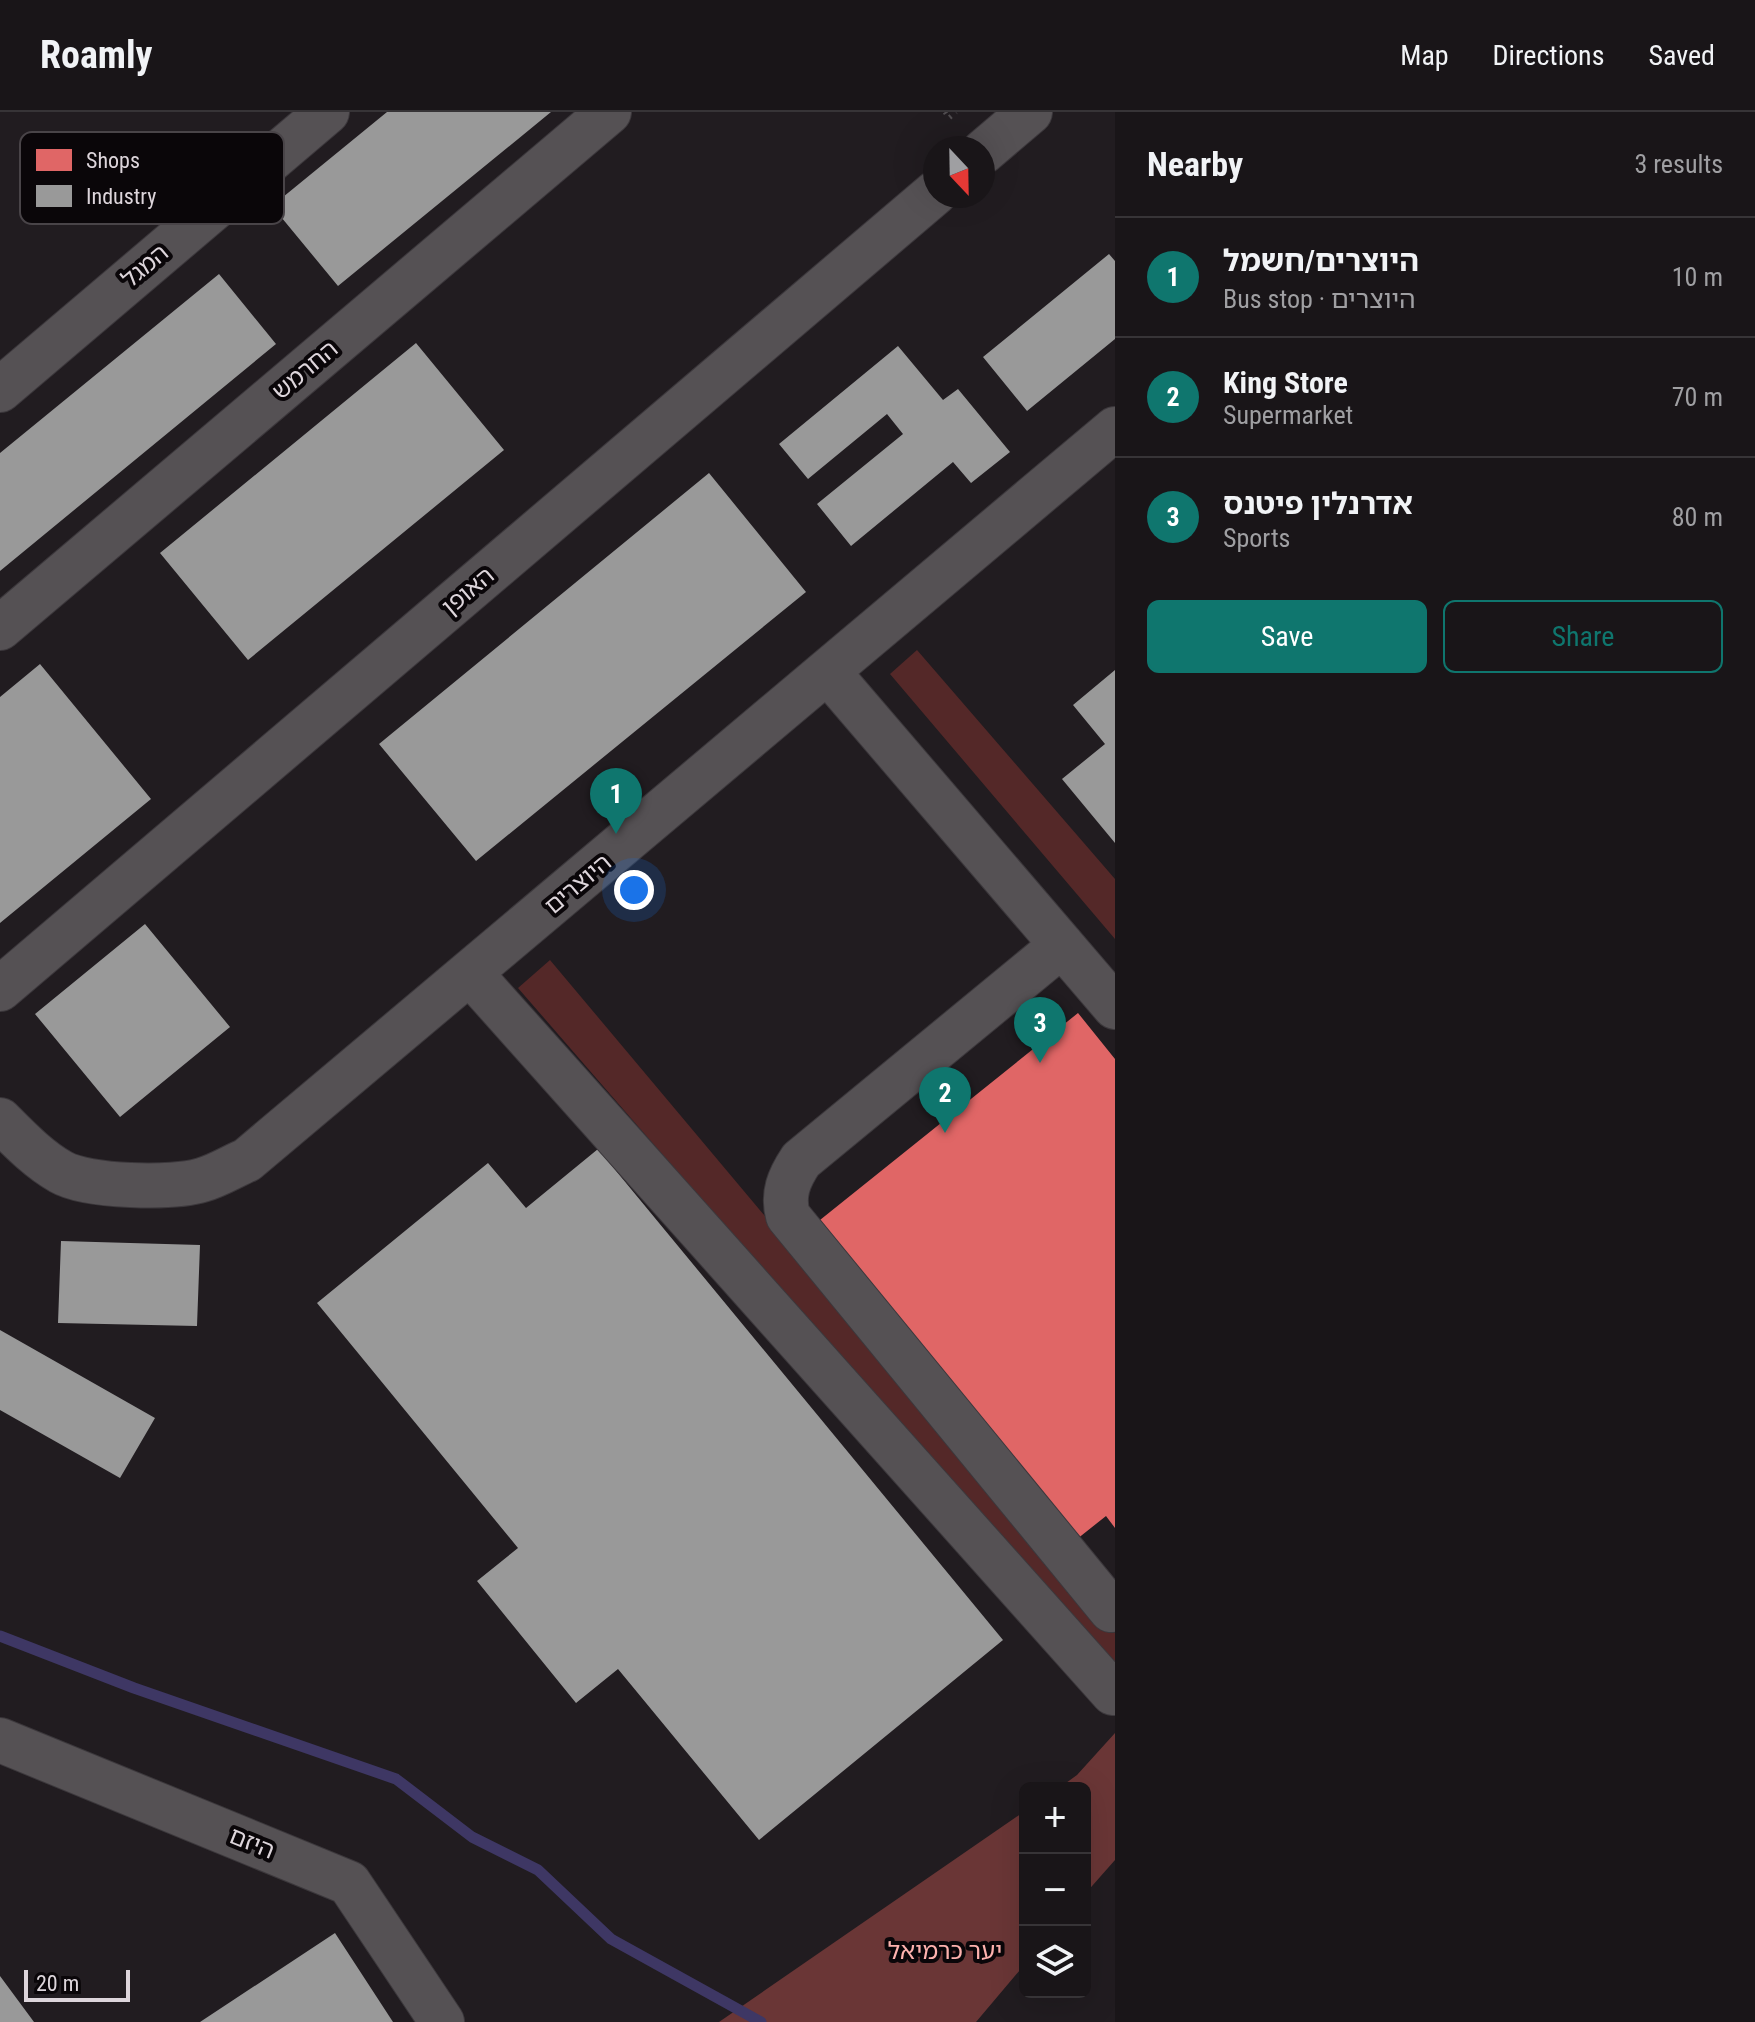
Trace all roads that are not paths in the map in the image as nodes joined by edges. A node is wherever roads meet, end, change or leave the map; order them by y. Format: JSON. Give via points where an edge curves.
{"nodes":[{"id":1,"x":327,"y":112,"type":"edge"},
{"id":2,"x":609,"y":112,"type":"edge"},
{"id":3,"x":1030,"y":112,"type":"edge"},
{"id":4,"x":995,"y":142,"type":"edge"},
{"id":5,"x":284,"y":149,"type":"edge"},
{"id":6,"x":923,"y":203,"type":"edge"},
{"id":7,"x":195,"y":224,"type":"edge"},
{"id":8,"x":0,"y":390,"type":"edge"},
{"id":9,"x":1115,"y":429,"type":"edge"},
{"id":10,"x":0,"y":628,"type":"edge"},
{"id":11,"x":828,"y":672,"type":"junction"},
{"id":12,"x":1062,"y":945,"type":"junction"},
{"id":13,"x":471,"y":974,"type":"junction"},
{"id":14,"x":0,"y":989,"type":"edge"},
{"id":15,"x":1115,"y":1007,"type":"edge"},
{"id":16,"x":0,"y":1120,"type":"edge"},
{"id":17,"x":1113,"y":1608,"type":"edge"},
{"id":18,"x":1113,"y":1693,"type":"dead end"},
{"id":19,"x":0,"y":1740,"type":"edge"},
{"id":20,"x":442,"y":2022,"type":"edge"}],
"edges":[{"from":1,"to":5,"type":"street","name":"המגל"},
{"from":2,"to":10,"type":"street","name":"החרמש"},
{"from":3,"to":4,"type":"street"},
{"from":6,"to":14,"type":"street","name":"האופן"},
{"from":7,"to":8,"type":"street","name":"המגל"},
{"from":9,"to":11,"type":"street","name":"היוצרים"},
{"from":11,"to":12,"type":"street"},
{"from":11,"to":13,"type":"street","name":"היוצרים"},
{"from":12,"to":15,"type":"street"},
{"from":12,"to":17,"type":"street","via":[[811,1150],[791,1175],[785,1204],[788,1216]]},
{"from":13,"to":16,"type":"street","name":"היוצרים","via":[[247,1160],[202,1180],[150,1187],[64,1174]]},
{"from":13,"to":18,"type":"street"},
{"from":19,"to":20,"type":"street","name":"היזם","via":[[349,1883]]}]}
